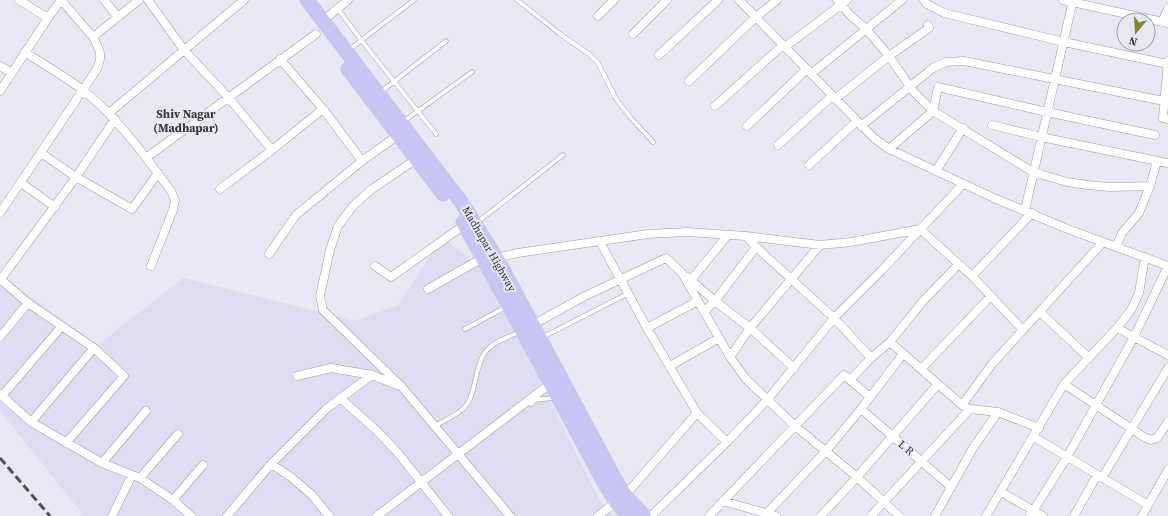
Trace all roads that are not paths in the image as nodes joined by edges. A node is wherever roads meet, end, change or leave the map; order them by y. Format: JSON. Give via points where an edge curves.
{"nodes":[{"id":1,"x":18,"y":0,"type":"edge"},
{"id":2,"x":61,"y":0,"type":"edge"},
{"id":3,"x":104,"y":0,"type":"edge"},
{"id":4,"x":139,"y":0,"type":"edge"},
{"id":5,"x":148,"y":0,"type":"edge"},
{"id":6,"x":244,"y":0,"type":"edge"},
{"id":7,"x":296,"y":0,"type":"edge"},
{"id":8,"x":306,"y":0,"type":"edge"},
{"id":9,"x":348,"y":0,"type":"edge"},
{"id":10,"x":414,"y":0,"type":"edge"},
{"id":11,"x":517,"y":0,"type":"edge"},
{"id":12,"x":614,"y":0,"type":"edge"},
{"id":13,"x":667,"y":0,"type":"edge"},
{"id":14,"x":718,"y":0,"type":"edge"},
{"id":15,"x":739,"y":0,"type":"edge"},
{"id":16,"x":777,"y":0,"type":"edge"},
{"id":17,"x":902,"y":0,"type":"edge"},
{"id":18,"x":924,"y":0,"type":"edge"},
{"id":19,"x":1063,"y":0,"type":"edge"},
{"id":20,"x":1073,"y":1,"type":"edge"},
{"id":21,"x":842,"y":2,"type":"edge"},
{"id":22,"x":338,"y":8,"type":"junction"},
{"id":23,"x":1168,"y":9,"type":"edge"},
{"id":24,"x":598,"y":16,"type":"dead end"},
{"id":25,"x":118,"y":17,"type":"junction"},
{"id":26,"x":756,"y":17,"type":"junction"},
{"id":27,"x":48,"y":18,"type":"junction"},
{"id":28,"x":326,"y":18,"type":"dead end"},
{"id":29,"x":1165,"y":22,"type":"edge"},
{"id":30,"x":928,"y":25,"type":"dead end"},
{"id":31,"x":866,"y":29,"type":"junction"},
{"id":32,"x":316,"y":34,"type":"dead end"},
{"id":33,"x":633,"y":34,"type":"dead end"},
{"id":34,"x":93,"y":37,"type":"junction"},
{"id":35,"x":361,"y":40,"type":"junction"},
{"id":36,"x":446,"y":41,"type":"dead end"},
{"id":37,"x":1064,"y":42,"type":"junction"},
{"id":38,"x":784,"y":46,"type":"junction"},
{"id":39,"x":350,"y":49,"type":"dead end"},
{"id":40,"x":184,"y":50,"type":"junction"},
{"id":41,"x":25,"y":52,"type":"junction"},
{"id":42,"x":660,"y":55,"type":"dead end"},
{"id":43,"x":890,"y":56,"type":"junction"},
{"id":44,"x":280,"y":59,"type":"junction"},
{"id":45,"x":1168,"y":61,"type":"edge"},
{"id":46,"x":0,"y":66,"type":"edge"},
{"id":47,"x":1168,"y":68,"type":"edge"},
{"id":48,"x":472,"y":72,"type":"dead end"},
{"id":49,"x":809,"y":72,"type":"junction"},
{"id":50,"x":12,"y":73,"type":"junction"},
{"id":51,"x":1055,"y":79,"type":"junction"},
{"id":52,"x":395,"y":81,"type":"junction"},
{"id":53,"x":688,"y":81,"type":"dead end"},
{"id":54,"x":910,"y":87,"type":"junction"},
{"id":55,"x":0,"y":91,"type":"edge"},
{"id":56,"x":84,"y":91,"type":"junction"},
{"id":57,"x":382,"y":91,"type":"dead end"},
{"id":58,"x":228,"y":97,"type":"junction"},
{"id":59,"x":834,"y":97,"type":"junction"},
{"id":60,"x":1164,"y":101,"type":"junction"},
{"id":61,"x":715,"y":106,"type":"dead end"},
{"id":62,"x":323,"y":109,"type":"junction"},
{"id":63,"x":418,"y":111,"type":"junction"},
{"id":64,"x":933,"y":111,"type":"junction"},
{"id":65,"x":1047,"y":112,"type":"junction"},
{"id":66,"x":112,"y":116,"type":"junction"},
{"id":67,"x":1168,"y":119,"type":"edge"},
{"id":68,"x":404,"y":121,"type":"dead end"},
{"id":69,"x":859,"y":124,"type":"junction"},
{"id":70,"x":992,"y":125,"type":"dead end"},
{"id":71,"x":747,"y":126,"type":"dead end"},
{"id":72,"x":963,"y":128,"type":"junction"},
{"id":73,"x":436,"y":134,"type":"dead end"},
{"id":74,"x":1155,"y":135,"type":"dead end"},
{"id":75,"x":1041,"y":137,"type":"junction"},
{"id":76,"x":394,"y":138,"type":"dead end"},
{"id":77,"x":653,"y":142,"type":"dead end"},
{"id":78,"x":778,"y":145,"type":"dead end"},
{"id":79,"x":889,"y":149,"type":"junction"},
{"id":80,"x":272,"y":150,"type":"junction"},
{"id":81,"x":41,"y":153,"type":"junction"},
{"id":82,"x":563,"y":155,"type":"dead end"},
{"id":83,"x":147,"y":157,"type":"junction"},
{"id":84,"x":362,"y":161,"type":"junction"},
{"id":85,"x":1157,"y":161,"type":"junction"},
{"id":86,"x":412,"y":162,"type":"dead end"},
{"id":87,"x":1168,"y":163,"type":"edge"},
{"id":88,"x":809,"y":165,"type":"dead end"},
{"id":89,"x":936,"y":171,"type":"junction"},
{"id":90,"x":1033,"y":172,"type":"junction"},
{"id":91,"x":158,"y":173,"type":"junction"},
{"id":92,"x":76,"y":177,"type":"junction"},
{"id":93,"x":21,"y":183,"type":"junction"},
{"id":94,"x":964,"y":184,"type":"junction"},
{"id":95,"x":1150,"y":186,"type":"junction"},
{"id":96,"x":220,"y":189,"type":"dead end"},
{"id":97,"x":55,"y":207,"type":"junction"},
{"id":98,"x":1028,"y":212,"type":"junction"},
{"id":99,"x":0,"y":213,"type":"edge"},
{"id":100,"x":479,"y":221,"type":"dead end"},
{"id":101,"x":460,"y":228,"type":"dead end"},
{"id":102,"x":920,"y":230,"type":"junction"},
{"id":103,"x":728,"y":235,"type":"junction"},
{"id":104,"x":746,"y":236,"type":"junction"},
{"id":105,"x":600,"y":242,"type":"junction"},
{"id":106,"x":1103,"y":242,"type":"junction"},
{"id":107,"x":820,"y":245,"type":"junction"},
{"id":108,"x":756,"y":247,"type":"junction"},
{"id":109,"x":1116,"y":247,"type":"junction"},
{"id":110,"x":269,"y":254,"type":"dead end"},
{"id":111,"x":500,"y":257,"type":"dead end"},
{"id":112,"x":1145,"y":258,"type":"junction"},
{"id":113,"x":479,"y":260,"type":"dead end"},
{"id":114,"x":959,"y":264,"type":"junction"},
{"id":115,"x":151,"y":266,"type":"dead end"},
{"id":116,"x":375,"y":266,"type":"dead end"},
{"id":117,"x":1168,"y":266,"type":"edge"},
{"id":118,"x":682,"y":273,"type":"junction"},
{"id":119,"x":972,"y":276,"type":"junction"},
{"id":120,"x":0,"y":279,"type":"edge"},
{"id":121,"x":791,"y":279,"type":"junction"},
{"id":122,"x":620,"y":280,"type":"junction"},
{"id":123,"x":691,"y":280,"type":"junction"},
{"id":124,"x":428,"y":289,"type":"dead end"},
{"id":125,"x":628,"y":294,"type":"junction"},
{"id":126,"x":991,"y":296,"type":"junction"},
{"id":127,"x":698,"y":301,"type":"junction"},
{"id":128,"x":715,"y":301,"type":"junction"},
{"id":129,"x":28,"y":302,"type":"junction"},
{"id":130,"x":504,"y":308,"type":"dead end"},
{"id":131,"x":704,"y":312,"type":"junction"},
{"id":132,"x":1040,"y":312,"type":"junction"},
{"id":133,"x":834,"y":318,"type":"junction"},
{"id":134,"x":536,"y":323,"type":"dead end"},
{"id":135,"x":62,"y":326,"type":"junction"},
{"id":136,"x":647,"y":328,"type":"junction"},
{"id":137,"x":750,"y":328,"type":"junction"},
{"id":138,"x":1117,"y":328,"type":"junction"},
{"id":139,"x":465,"y":329,"type":"dead end"},
{"id":140,"x":1023,"y":330,"type":"junction"},
{"id":141,"x":517,"y":333,"type":"dead end"},
{"id":142,"x":0,"y":337,"type":"edge"},
{"id":143,"x":543,"y":337,"type":"dead end"},
{"id":144,"x":1134,"y":337,"type":"junction"},
{"id":145,"x":719,"y":338,"type":"junction"},
{"id":146,"x":890,"y":342,"type":"junction"},
{"id":147,"x":94,"y":348,"type":"junction"},
{"id":148,"x":1167,"y":352,"type":"edge"},
{"id":149,"x":903,"y":354,"type":"junction"},
{"id":150,"x":730,"y":357,"type":"junction"},
{"id":151,"x":871,"y":358,"type":"junction"},
{"id":152,"x":1089,"y":358,"type":"junction"},
{"id":153,"x":670,"y":366,"type":"junction"},
{"id":154,"x":794,"y":368,"type":"junction"},
{"id":155,"x":1168,"y":368,"type":"edge"},
{"id":156,"x":921,"y":369,"type":"junction"},
{"id":157,"x":372,"y":375,"type":"junction"},
{"id":158,"x":296,"y":376,"type":"dead end"},
{"id":159,"x":850,"y":380,"type":"junction"},
{"id":160,"x":938,"y":384,"type":"junction"},
{"id":161,"x":1064,"y":384,"type":"junction"},
{"id":162,"x":402,"y":387,"type":"junction"},
{"id":163,"x":546,"y":387,"type":"dead end"},
{"id":164,"x":1,"y":395,"type":"edge"},
{"id":165,"x":870,"y":397,"type":"junction"},
{"id":166,"x":340,"y":398,"type":"junction"},
{"id":167,"x":552,"y":398,"type":"dead end"},
{"id":168,"x":768,"y":399,"type":"junction"},
{"id":169,"x":962,"y":405,"type":"junction"},
{"id":170,"x":1096,"y":405,"type":"junction"},
{"id":171,"x":861,"y":409,"type":"junction"},
{"id":172,"x":970,"y":409,"type":"junction"},
{"id":173,"x":146,"y":411,"type":"dead end"},
{"id":174,"x":998,"y":412,"type":"junction"},
{"id":175,"x":697,"y":413,"type":"junction"},
{"id":176,"x":31,"y":422,"type":"junction"},
{"id":177,"x":1168,"y":422,"type":"edge"},
{"id":178,"x":435,"y":426,"type":"junction"},
{"id":179,"x":795,"y":426,"type":"junction"},
{"id":180,"x":1039,"y":428,"type":"junction"},
{"id":181,"x":1131,"y":428,"type":"junction"},
{"id":182,"x":178,"y":434,"type":"dead end"},
{"id":183,"x":892,"y":436,"type":"junction"},
{"id":184,"x":1034,"y":437,"type":"junction"},
{"id":185,"x":727,"y":442,"type":"junction"},
{"id":186,"x":66,"y":443,"type":"junction"},
{"id":187,"x":826,"y":451,"type":"junction"},
{"id":188,"x":459,"y":455,"type":"junction"},
{"id":189,"x":1067,"y":457,"type":"junction"},
{"id":190,"x":922,"y":461,"type":"junction"},
{"id":191,"x":102,"y":463,"type":"junction"},
{"id":192,"x":203,"y":464,"type":"dead end"},
{"id":193,"x":271,"y":464,"type":"junction"},
{"id":194,"x":1168,"y":470,"type":"edge"},
{"id":195,"x":136,"y":477,"type":"junction"},
{"id":196,"x":857,"y":477,"type":"junction"},
{"id":197,"x":1100,"y":477,"type":"junction"},
{"id":198,"x":422,"y":483,"type":"junction"},
{"id":199,"x":951,"y":487,"type":"junction"},
{"id":200,"x":628,"y":492,"type":"dead end"},
{"id":201,"x":1001,"y":492,"type":"junction"},
{"id":202,"x":173,"y":500,"type":"junction"},
{"id":203,"x":723,"y":501,"type":"junction"},
{"id":204,"x":885,"y":502,"type":"junction"},
{"id":205,"x":612,"y":505,"type":"dead end"},
{"id":206,"x":1148,"y":506,"type":"junction"},
{"id":207,"x":1032,"y":513,"type":"edge"},
{"id":208,"x":767,"y":515,"type":"edge"},
{"id":209,"x":112,"y":516,"type":"edge"},
{"id":210,"x":191,"y":516,"type":"edge"},
{"id":211,"x":227,"y":516,"type":"edge"},
{"id":212,"x":329,"y":516,"type":"edge"},
{"id":213,"x":377,"y":516,"type":"edge"},
{"id":214,"x":448,"y":516,"type":"edge"},
{"id":215,"x":510,"y":516,"type":"edge"},
{"id":216,"x":598,"y":516,"type":"edge"},
{"id":217,"x":628,"y":516,"type":"edge"},
{"id":218,"x":644,"y":516,"type":"edge"},
{"id":219,"x":652,"y":516,"type":"edge"},
{"id":220,"x":709,"y":516,"type":"edge"},
{"id":221,"x":776,"y":516,"type":"edge"},
{"id":222,"x":820,"y":516,"type":"edge"},
{"id":223,"x":871,"y":516,"type":"edge"},
{"id":224,"x":899,"y":516,"type":"edge"},
{"id":225,"x":934,"y":516,"type":"edge"},
{"id":226,"x":986,"y":516,"type":"edge"},
{"id":227,"x":1043,"y":516,"type":"edge"},
{"id":228,"x":1074,"y":516,"type":"edge"},
{"id":229,"x":1142,"y":516,"type":"edge"}],
"edges":[{"from":1,"to":27,"type":"street"},
{"from":2,"to":27,"type":"street"},
{"from":2,"to":34,"type":"street"},
{"from":3,"to":25,"type":"street"},
{"from":4,"to":25,"type":"street"},
{"from":5,"to":40,"type":"street"},
{"from":6,"to":40,"type":"street"},
{"from":7,"to":217,"type":"highway","name":"Madhapar Highway","via":[[454,208],[606,486]]},
{"from":8,"to":218,"type":"highway","name":"Madhapar Highway","via":[[462,203],[500,264],[616,481]]},
{"from":9,"to":22,"type":"street"},
{"from":10,"to":35,"type":"lane"},
{"from":11,"to":77,"type":"lane","via":[[598,63],[616,99]]},
{"from":12,"to":24,"type":"street"},
{"from":13,"to":33,"type":"street"},
{"from":14,"to":42,"type":"street"},
{"from":15,"to":26,"type":"street"},
{"from":16,"to":26,"type":"street"},
{"from":17,"to":31,"type":"street"},
{"from":18,"to":37,"type":"street","via":[[944,13]]},
{"from":19,"to":20,"type":"street"},
{"from":20,"to":29,"type":"street"},
{"from":20,"to":37,"type":"street"},
{"from":21,"to":31,"type":"street"},
{"from":21,"to":38,"type":"street"},
{"from":22,"to":28,"type":"street"},
{"from":22,"to":35,"type":"lane"},
{"from":23,"to":29,"type":"street"},
{"from":25,"to":34,"type":"street"},
{"from":26,"to":38,"type":"street"},
{"from":26,"to":53,"type":"street"},
{"from":27,"to":41,"type":"street"},
{"from":30,"to":43,"type":"street","via":[[929,28]]},
{"from":31,"to":43,"type":"street"},
{"from":31,"to":49,"type":"street"},
{"from":32,"to":44,"type":"street"},
{"from":34,"to":56,"type":"street","via":[[100,50],[101,60]]},
{"from":35,"to":39,"type":"lane"},
{"from":35,"to":52,"type":"lane"},
{"from":36,"to":52,"type":"lane"},
{"from":37,"to":47,"type":"street"},
{"from":37,"to":51,"type":"street"},
{"from":38,"to":49,"type":"street"},
{"from":38,"to":61,"type":"street"},
{"from":40,"to":58,"type":"street"},
{"from":40,"to":66,"type":"street"},
{"from":41,"to":50,"type":"street"},
{"from":41,"to":56,"type":"street"},
{"from":43,"to":54,"type":"street"},
{"from":43,"to":59,"type":"street"},
{"from":44,"to":58,"type":"street"},
{"from":44,"to":62,"type":"street"},
{"from":45,"to":47,"type":"street"},
{"from":46,"to":50,"type":"street"},
{"from":47,"to":60,"type":"street"},
{"from":48,"to":63,"type":"lane"},
{"from":49,"to":59,"type":"street"},
{"from":49,"to":71,"type":"street"},
{"from":50,"to":55,"type":"street"},
{"from":51,"to":54,"type":"street","via":[[964,61],[946,62],[933,68]]},
{"from":51,"to":60,"type":"street"},
{"from":51,"to":65,"type":"street"},
{"from":52,"to":57,"type":"lane"},
{"from":52,"to":63,"type":"lane"},
{"from":54,"to":64,"type":"street"},
{"from":54,"to":69,"type":"street"},
{"from":56,"to":66,"type":"street"},
{"from":56,"to":81,"type":"street"},
{"from":58,"to":80,"type":"street"},
{"from":58,"to":83,"type":"street"},
{"from":59,"to":69,"type":"street"},
{"from":59,"to":78,"type":"street"},
{"from":60,"to":67,"type":"street","via":[[1163,118]]},
{"from":62,"to":80,"type":"street"},
{"from":62,"to":84,"type":"street"},
{"from":63,"to":68,"type":"lane"},
{"from":63,"to":73,"type":"lane"},
{"from":64,"to":65,"type":"street","via":[[938,87]]},
{"from":64,"to":72,"type":"street"},
{"from":64,"to":79,"type":"street"},
{"from":65,"to":74,"type":"street"},
{"from":65,"to":75,"type":"street"},
{"from":66,"to":83,"type":"street"},
{"from":66,"to":92,"type":"street"},
{"from":69,"to":79,"type":"street"},
{"from":69,"to":88,"type":"street"},
{"from":70,"to":75,"type":"street"},
{"from":72,"to":89,"type":"street"},
{"from":72,"to":90,"type":"street"},
{"from":75,"to":85,"type":"street"},
{"from":75,"to":90,"type":"street"},
{"from":76,"to":84,"type":"street"},
{"from":79,"to":89,"type":"street"},
{"from":80,"to":96,"type":"street"},
{"from":81,"to":92,"type":"street"},
{"from":81,"to":93,"type":"street"},
{"from":82,"to":100,"type":"lane"},
{"from":83,"to":91,"type":"street"},
{"from":84,"to":110,"type":"street","via":[[296,215]]},
{"from":85,"to":87,"type":"street"},
{"from":85,"to":95,"type":"street"},
{"from":86,"to":162,"type":"street","via":[[372,189],[353,206],[338,226],[320,296],[323,310]]},
{"from":89,"to":94,"type":"street"},
{"from":90,"to":95,"type":"street","via":[[1087,185]]},
{"from":90,"to":98,"type":"street"},
{"from":91,"to":92,"type":"street","via":[[132,209]]},
{"from":91,"to":115,"type":"street","via":[[175,200]]},
{"from":92,"to":97,"type":"street"},
{"from":93,"to":97,"type":"street"},
{"from":93,"to":99,"type":"street"},
{"from":94,"to":98,"type":"street"},
{"from":94,"to":102,"type":"street"},
{"from":95,"to":109,"type":"street","via":[[1139,213],[1122,233]]},
{"from":97,"to":120,"type":"street"},
{"from":98,"to":106,"type":"street"},
{"from":98,"to":119,"type":"street"},
{"from":101,"to":116,"type":"street","via":[[391,277]]},
{"from":102,"to":107,"type":"street"},
{"from":102,"to":114,"type":"street"},
{"from":102,"to":133,"type":"street"},
{"from":103,"to":104,"type":"street"},
{"from":103,"to":105,"type":"street","via":[[687,232],[648,234]]},
{"from":103,"to":123,"type":"street"},
{"from":104,"to":107,"type":"street"},
{"from":104,"to":108,"type":"street"},
{"from":105,"to":111,"type":"street"},
{"from":105,"to":122,"type":"street"},
{"from":106,"to":109,"type":"street"},
{"from":106,"to":132,"type":"street"},
{"from":107,"to":121,"type":"street"},
{"from":108,"to":121,"type":"street"},
{"from":108,"to":128,"type":"street"},
{"from":109,"to":112,"type":"street"},
{"from":112,"to":117,"type":"street"},
{"from":112,"to":138,"type":"street","via":[[1136,303]]},
{"from":113,"to":124,"type":"street"},
{"from":114,"to":119,"type":"street"},
{"from":114,"to":146,"type":"street","via":[[924,300]]},
{"from":117,"to":144,"type":"street"},
{"from":118,"to":122,"type":"street","via":[[666,258]]},
{"from":118,"to":123,"type":"street"},
{"from":118,"to":127,"type":"street"},
{"from":119,"to":126,"type":"street"},
{"from":120,"to":129,"type":"street"},
{"from":121,"to":133,"type":"street"},
{"from":121,"to":137,"type":"street"},
{"from":122,"to":125,"type":"street"},
{"from":122,"to":134,"type":"street"},
{"from":123,"to":128,"type":"street"},
{"from":125,"to":136,"type":"street"},
{"from":125,"to":143,"type":"lane"},
{"from":126,"to":140,"type":"street"},
{"from":126,"to":156,"type":"street"},
{"from":127,"to":131,"type":"street"},
{"from":127,"to":136,"type":"street"},
{"from":128,"to":131,"type":"street"},
{"from":128,"to":137,"type":"street"},
{"from":129,"to":135,"type":"street"},
{"from":129,"to":142,"type":"street"},
{"from":130,"to":139,"type":"lane"},
{"from":131,"to":145,"type":"street"},
{"from":132,"to":140,"type":"street"},
{"from":132,"to":152,"type":"street"},
{"from":133,"to":151,"type":"street"},
{"from":133,"to":154,"type":"street"},
{"from":135,"to":147,"type":"street"},
{"from":135,"to":164,"type":"street"},
{"from":136,"to":153,"type":"street"},
{"from":137,"to":150,"type":"street"},
{"from":137,"to":154,"type":"street"},
{"from":138,"to":144,"type":"street"},
{"from":138,"to":152,"type":"street"},
{"from":140,"to":169,"type":"street","via":[[992,364]]},
{"from":141,"to":178,"type":"lane","via":[[490,346],[481,359],[468,402],[460,411]]},
{"from":144,"to":148,"type":"street"},
{"from":144,"to":170,"type":"street"},
{"from":145,"to":150,"type":"street"},
{"from":145,"to":153,"type":"street"},
{"from":146,"to":149,"type":"street"},
{"from":146,"to":151,"type":"street"},
{"from":147,"to":176,"type":"street"},
{"from":147,"to":186,"type":"street","via":[[124,376]]},
{"from":149,"to":156,"type":"street"},
{"from":149,"to":165,"type":"street"},
{"from":150,"to":168,"type":"street","via":[[746,379]]},
{"from":151,"to":159,"type":"street"},
{"from":152,"to":161,"type":"street"},
{"from":153,"to":175,"type":"street"},
{"from":154,"to":168,"type":"street"},
{"from":155,"to":181,"type":"street"},
{"from":156,"to":160,"type":"street"},
{"from":157,"to":158,"type":"street","via":[[331,368]]},
{"from":157,"to":162,"type":"street"},
{"from":157,"to":166,"type":"street"},
{"from":159,"to":165,"type":"street"},
{"from":159,"to":179,"type":"street","via":[[844,375]]},
{"from":160,"to":169,"type":"street"},
{"from":160,"to":183,"type":"street"},
{"from":161,"to":170,"type":"street"},
{"from":161,"to":180,"type":"street"},
{"from":162,"to":178,"type":"street"},
{"from":163,"to":188,"type":"street"},
{"from":164,"to":176,"type":"street"},
{"from":165,"to":171,"type":"street"},
{"from":166,"to":193,"type":"street"},
{"from":166,"to":198,"type":"street","via":[[376,430]]},
{"from":167,"to":188,"type":"lane","via":[[535,400]]},
{"from":168,"to":179,"type":"street"},
{"from":168,"to":185,"type":"street"},
{"from":169,"to":172,"type":"street"},
{"from":170,"to":181,"type":"street"},
{"from":170,"to":189,"type":"street"},
{"from":171,"to":183,"type":"street","name":"L R"},
{"from":171,"to":187,"type":"street"},
{"from":172,"to":174,"type":"street"},
{"from":172,"to":190,"type":"street"},
{"from":173,"to":191,"type":"street"},
{"from":174,"to":180,"type":"street"},
{"from":174,"to":199,"type":"street","via":[[973,448]]},
{"from":175,"to":185,"type":"street"},
{"from":175,"to":200,"type":"street"},
{"from":176,"to":186,"type":"street"},
{"from":177,"to":181,"type":"street","via":[[1157,438],[1151,440]]},
{"from":178,"to":188,"type":"street"},
{"from":179,"to":187,"type":"street"},
{"from":179,"to":203,"type":"street"},
{"from":180,"to":184,"type":"street"},
{"from":181,"to":197,"type":"street"},
{"from":182,"to":195,"type":"street"},
{"from":183,"to":190,"type":"street","name":"L R"},
{"from":183,"to":196,"type":"street"},
{"from":184,"to":189,"type":"street"},
{"from":184,"to":201,"type":"street"},
{"from":185,"to":219,"type":"street"},
{"from":186,"to":191,"type":"street"},
{"from":187,"to":196,"type":"street"},
{"from":187,"to":208,"type":"street"},
{"from":188,"to":198,"type":"street"},
{"from":188,"to":215,"type":"street"},
{"from":189,"to":197,"type":"street"},
{"from":189,"to":207,"type":"street"},
{"from":190,"to":199,"type":"street","name":"L R"},
{"from":190,"to":204,"type":"street"},
{"from":191,"to":195,"type":"street"},
{"from":192,"to":202,"type":"street"},
{"from":193,"to":211,"type":"street"},
{"from":193,"to":212,"type":"street","via":[[312,495]]},
{"from":194,"to":206,"type":"street"},
{"from":195,"to":202,"type":"street"},
{"from":195,"to":209,"type":"street"},
{"from":196,"to":204,"type":"street"},
{"from":196,"to":222,"type":"street"},
{"from":197,"to":206,"type":"street"},
{"from":197,"to":228,"type":"street"},
{"from":198,"to":213,"type":"street"},
{"from":198,"to":214,"type":"street"},
{"from":199,"to":225,"type":"street"},
{"from":201,"to":207,"type":"street"},
{"from":201,"to":226,"type":"street"},
{"from":202,"to":210,"type":"street"},
{"from":203,"to":208,"type":"street"},
{"from":203,"to":220,"type":"street"},
{"from":204,"to":223,"type":"street"},
{"from":204,"to":224,"type":"street"},
{"from":205,"to":216,"type":"street"},
{"from":206,"to":229,"type":"street"},
{"from":207,"to":227,"type":"street"},
{"from":208,"to":221,"type":"street"}]}
